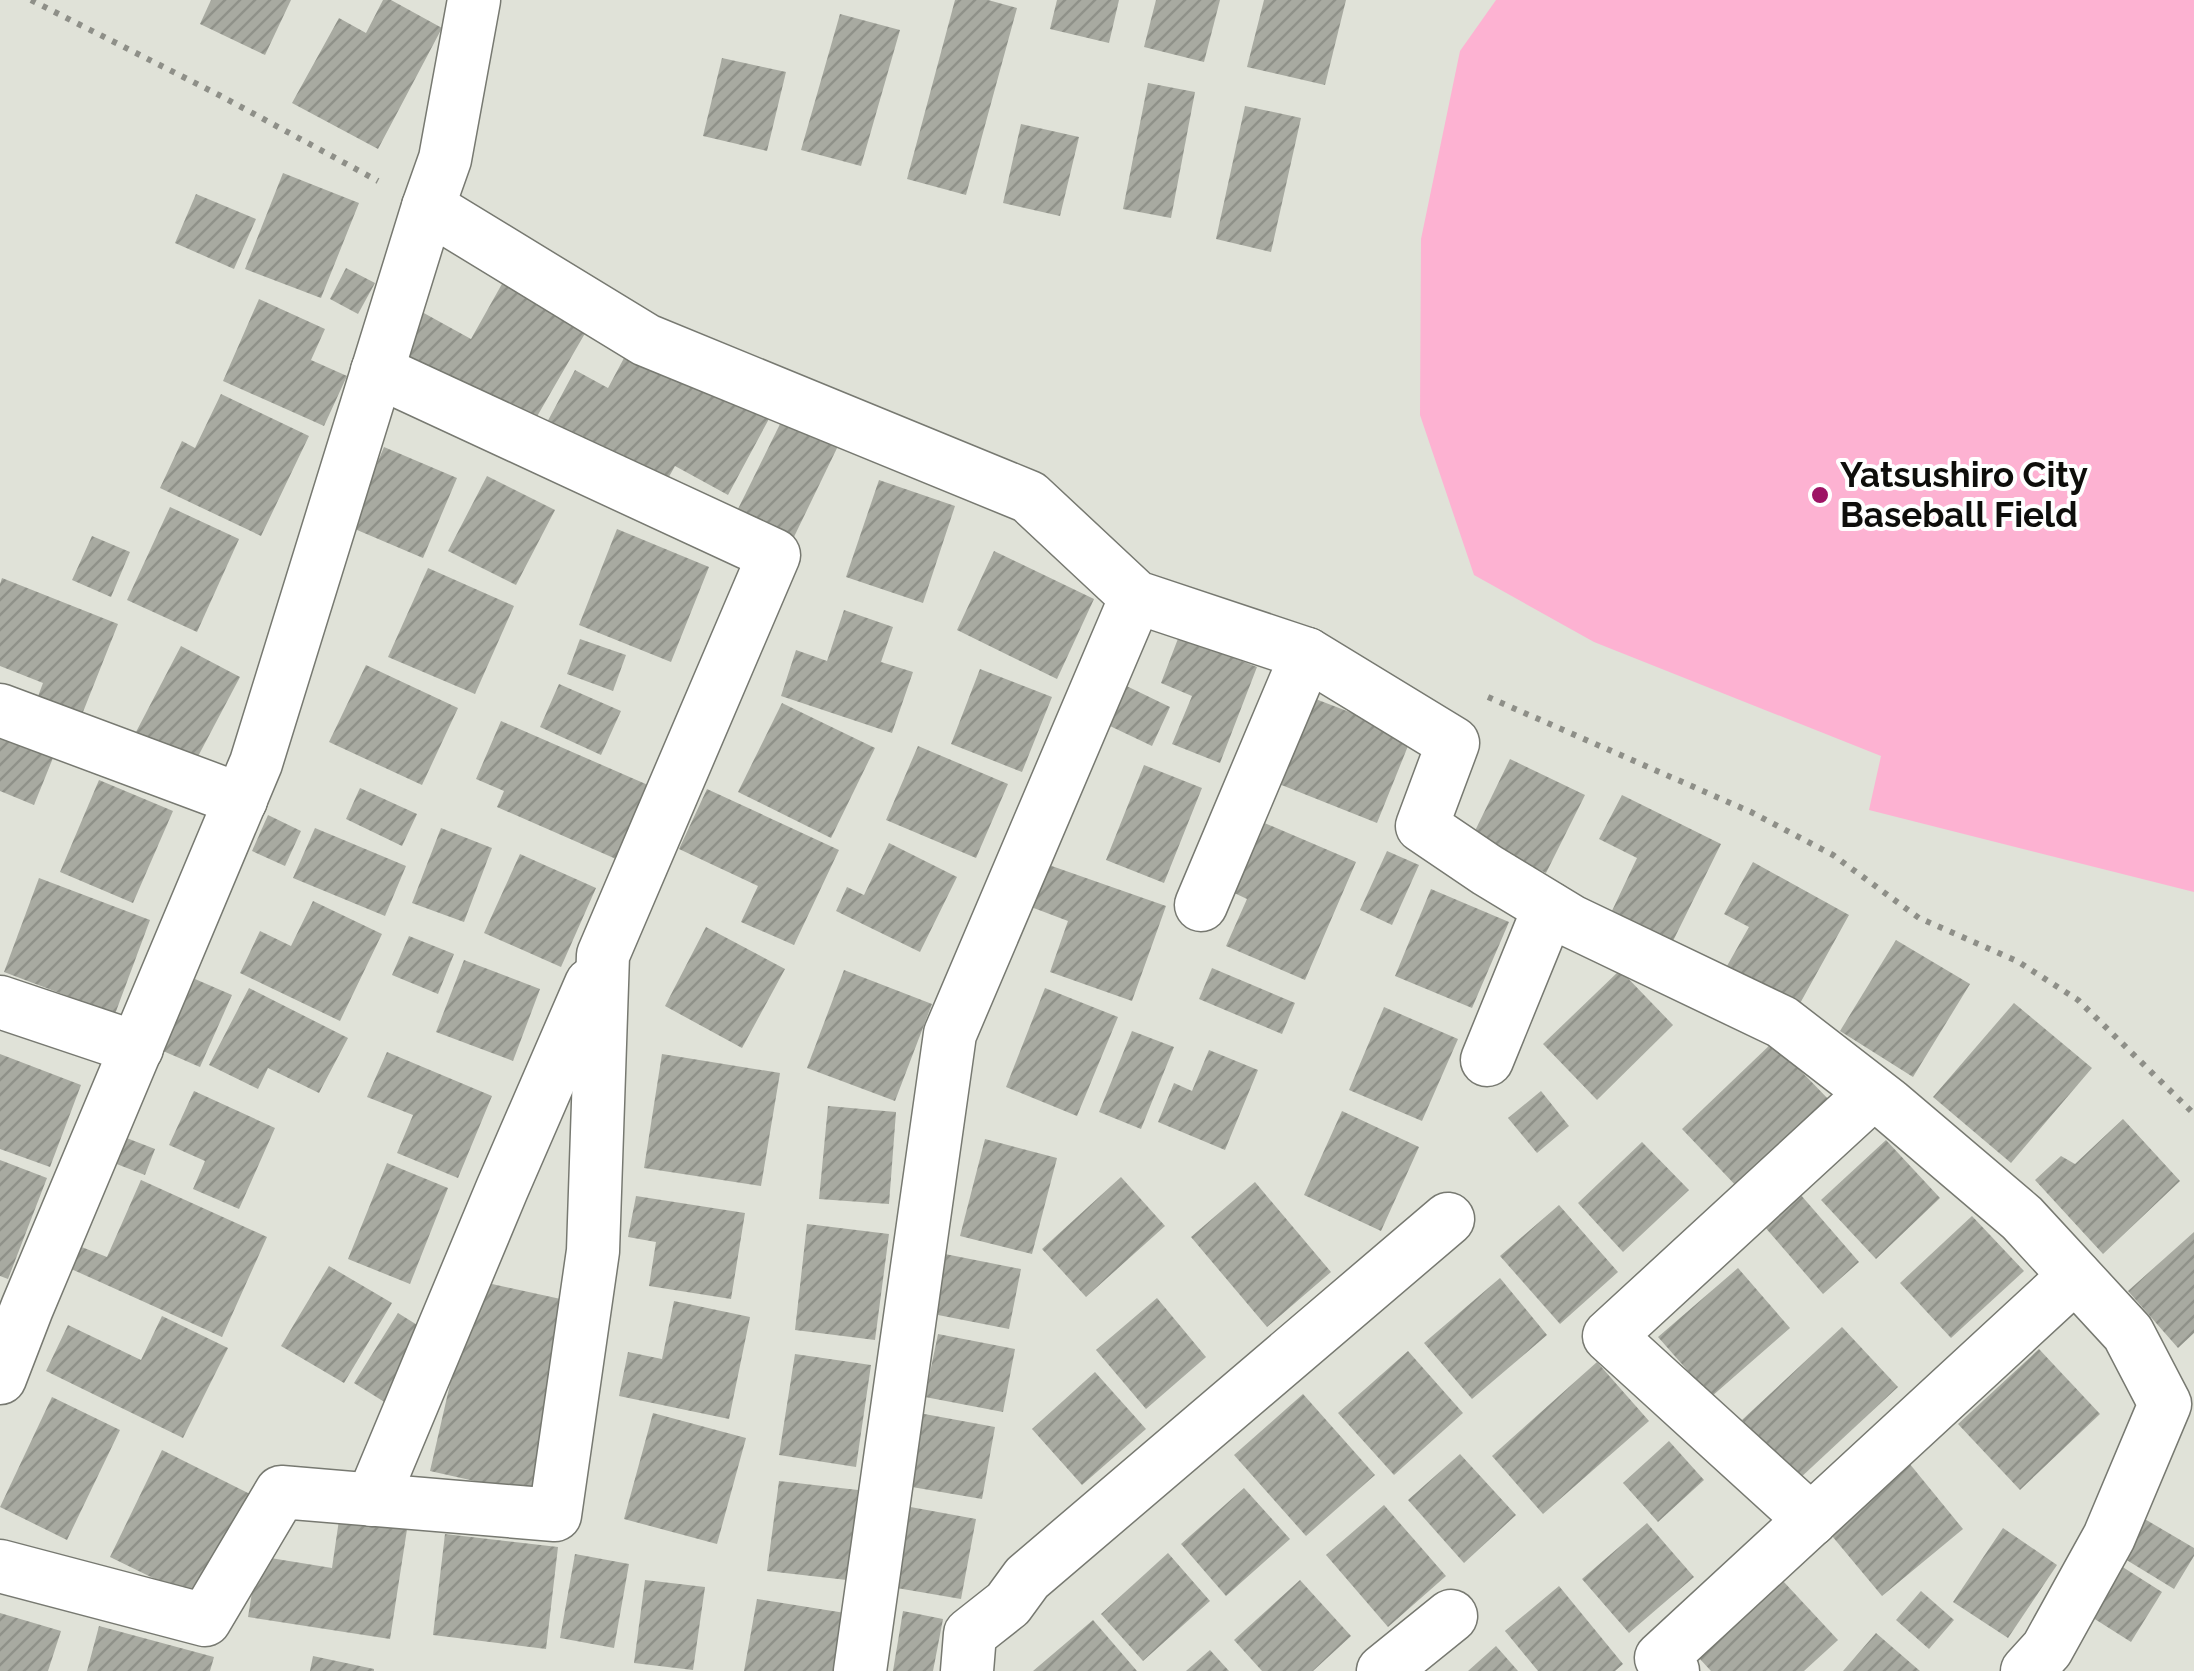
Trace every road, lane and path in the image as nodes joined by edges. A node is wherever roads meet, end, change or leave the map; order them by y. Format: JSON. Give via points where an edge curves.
{"nodes":[{"id":1,"x":31,"y":0,"type":"edge"},
{"id":2,"x":467,"y":3,"type":"edge"},
{"id":3,"x":428,"y":207,"type":"junction"},
{"id":4,"x":377,"y":371,"type":"junction"},
{"id":5,"x":1136,"y":597,"type":"junction"},
{"id":6,"x":1307,"y":654,"type":"junction"},
{"id":7,"x":0,"y":710,"type":"edge"},
{"id":8,"x":241,"y":800,"type":"junction"},
{"id":9,"x":1201,"y":906,"type":"dead end"},
{"id":10,"x":1549,"y":908,"type":"junction"},
{"id":11,"x":603,"y":955,"type":"junction"},
{"id":12,"x":0,"y":1002,"type":"edge"},
{"id":13,"x":137,"y":1048,"type":"junction"},
{"id":14,"x":1487,"y":1060,"type":"dead end"},
{"id":15,"x":1873,"y":1093,"type":"junction"},
{"id":16,"x":1448,"y":1220,"type":"dead end"},
{"id":17,"x":2075,"y":1276,"type":"junction"},
{"id":18,"x":13,"y":1303,"type":"edge"},
{"id":19,"x":0,"y":1378,"type":"edge"},
{"id":20,"x":372,"y":1500,"type":"junction"},
{"id":21,"x":1811,"y":1520,"type":"junction"},
{"id":22,"x":0,"y":1566,"type":"edge"},
{"id":23,"x":1451,"y":1616,"type":"dead end"},
{"id":24,"x":860,"y":1671,"type":"edge"},
{"id":25,"x":968,"y":1671,"type":"edge"},
{"id":26,"x":1383,"y":1671,"type":"edge"},
{"id":27,"x":1673,"y":1671,"type":"edge"},
{"id":28,"x":2026,"y":1671,"type":"edge"}],
"edges":[{"from":1,"to":3,"type":"path"},
{"from":2,"to":3,"type":"street","via":[[446,159]]},
{"from":3,"to":4,"type":"street"},
{"from":3,"to":5,"type":"street","via":[[646,340],[1028,497]]},
{"from":4,"to":8,"type":"street"},
{"from":4,"to":11,"type":"street","via":[[774,554]]},
{"from":5,"to":6,"type":"street"},
{"from":5,"to":24,"type":"street","via":[[950,1034]]},
{"from":6,"to":9,"type":"street"},
{"from":6,"to":10,"type":"street","via":[[1452,743],[1422,826]]},
{"from":7,"to":8,"type":"street"},
{"from":8,"to":13,"type":"street"},
{"from":10,"to":14,"type":"street"},
{"from":10,"to":15,"type":"street","via":[[1782,1022]]},
{"from":11,"to":20,"type":"street"},
{"from":11,"to":20,"type":"street","via":[[593,1251],[555,1515]]},
{"from":12,"to":13,"type":"street"},
{"from":13,"to":18,"type":"street"},
{"from":15,"to":17,"type":"street","via":[[2022,1218]]},
{"from":15,"to":21,"type":"street","via":[[1608,1336]]},
{"from":16,"to":25,"type":"street","via":[[1027,1578],[1008,1604],[970,1634]]},
{"from":17,"to":21,"type":"street"},
{"from":17,"to":28,"type":"street","via":[[2128,1333],[2165,1404],[2108,1537],[2047,1649]]},
{"from":18,"to":19,"type":"street"},
{"from":20,"to":22,"type":"street","via":[[282,1492],[205,1620]]},
{"from":21,"to":27,"type":"street","via":[[1661,1658]]},
{"from":23,"to":26,"type":"street"}]}
